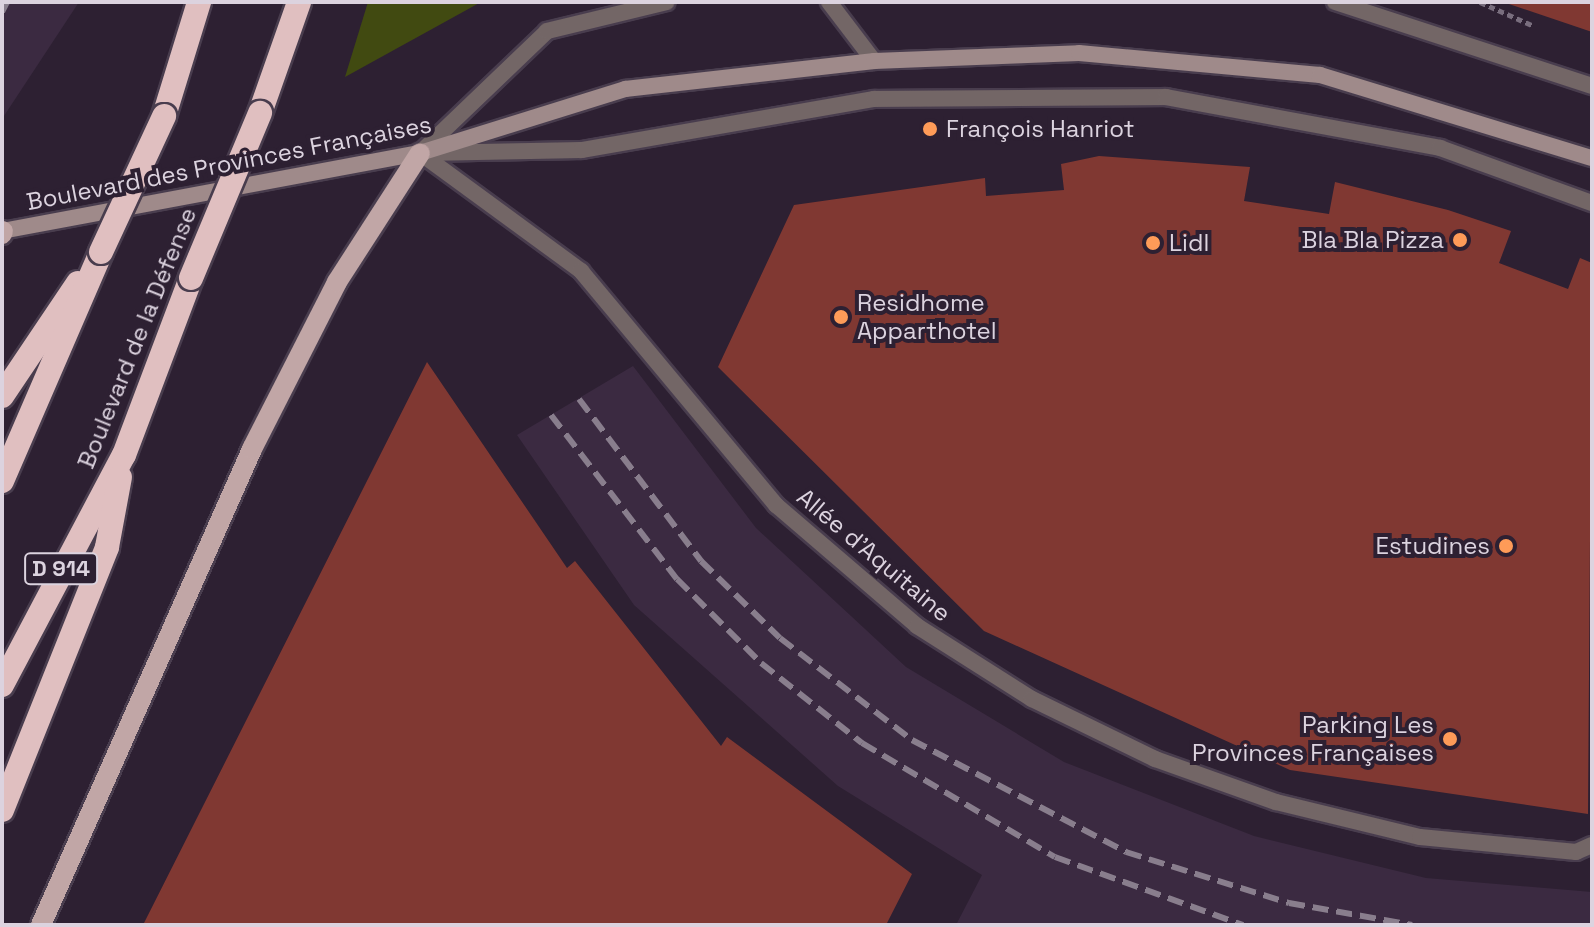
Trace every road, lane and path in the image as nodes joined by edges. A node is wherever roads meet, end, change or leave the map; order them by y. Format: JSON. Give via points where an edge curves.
{"nodes":[{"id":1,"x":199,"y":2,"type":"edge"},
{"id":2,"x":299,"y":2,"type":"edge"},
{"id":3,"x":667,"y":2,"type":"edge"},
{"id":4,"x":829,"y":2,"type":"edge"},
{"id":5,"x":1335,"y":2,"type":"edge"},
{"id":6,"x":874,"y":61,"type":"junction"},
{"id":7,"x":1592,"y":86,"type":"edge"},
{"id":8,"x":420,"y":153,"type":"junction"},
{"id":9,"x":1592,"y":158,"type":"edge"},
{"id":10,"x":1592,"y":203,"type":"edge"},
{"id":11,"x":2,"y":232,"type":"edge"},
{"id":12,"x":101,"y":252,"type":"junction"},
{"id":13,"x":2,"y":396,"type":"edge"},
{"id":14,"x":124,"y":455,"type":"junction"},
{"id":15,"x":2,"y":481,"type":"edge"},
{"id":16,"x":2,"y":685,"type":"edge"},
{"id":17,"x":2,"y":810,"type":"edge"},
{"id":18,"x":1592,"y":845,"type":"edge"},
{"id":19,"x":41,"y":925,"type":"edge"}],
"edges":[{"from":1,"to":12,"type":"highway","bridge":true,"via":[[164,116]]},
{"from":2,"to":14,"type":"highway","name":"Boulevard de la Défense","number":"D 914","bridge":true},
{"from":3,"to":8,"type":"street","via":[[547,31]]},
{"from":4,"to":6,"type":"street"},
{"from":5,"to":7,"type":"street"},
{"from":6,"to":8,"type":"main road","name":"Boulevard des Provinces Françaises","via":[[625,89]]},
{"from":6,"to":9,"type":"main road","name":"Boulevard des Provinces Françaises","via":[[1079,53],[1320,75]]},
{"from":8,"to":10,"type":"street","via":[[582,150],[874,99],[1166,97],[1440,148]]},
{"from":8,"to":11,"type":"main road","name":"Boulevard des Provinces Françaises"},
{"from":8,"to":18,"type":"street","name":"Allée d'Aquitaine","via":[[581,271],[776,505],[917,626],[1032,699],[1155,759],[1276,802],[1420,837],[1576,852]]},
{"from":8,"to":19,"type":"main road","via":[[337,282],[252,449]]},
{"from":12,"to":13,"type":"highway"},
{"from":12,"to":15,"type":"highway"},
{"from":14,"to":16,"type":"highway","name":"Boulevard de la Défense","number":"D 914"},
{"from":14,"to":17,"type":"highway","via":[[107,547]]}]}
